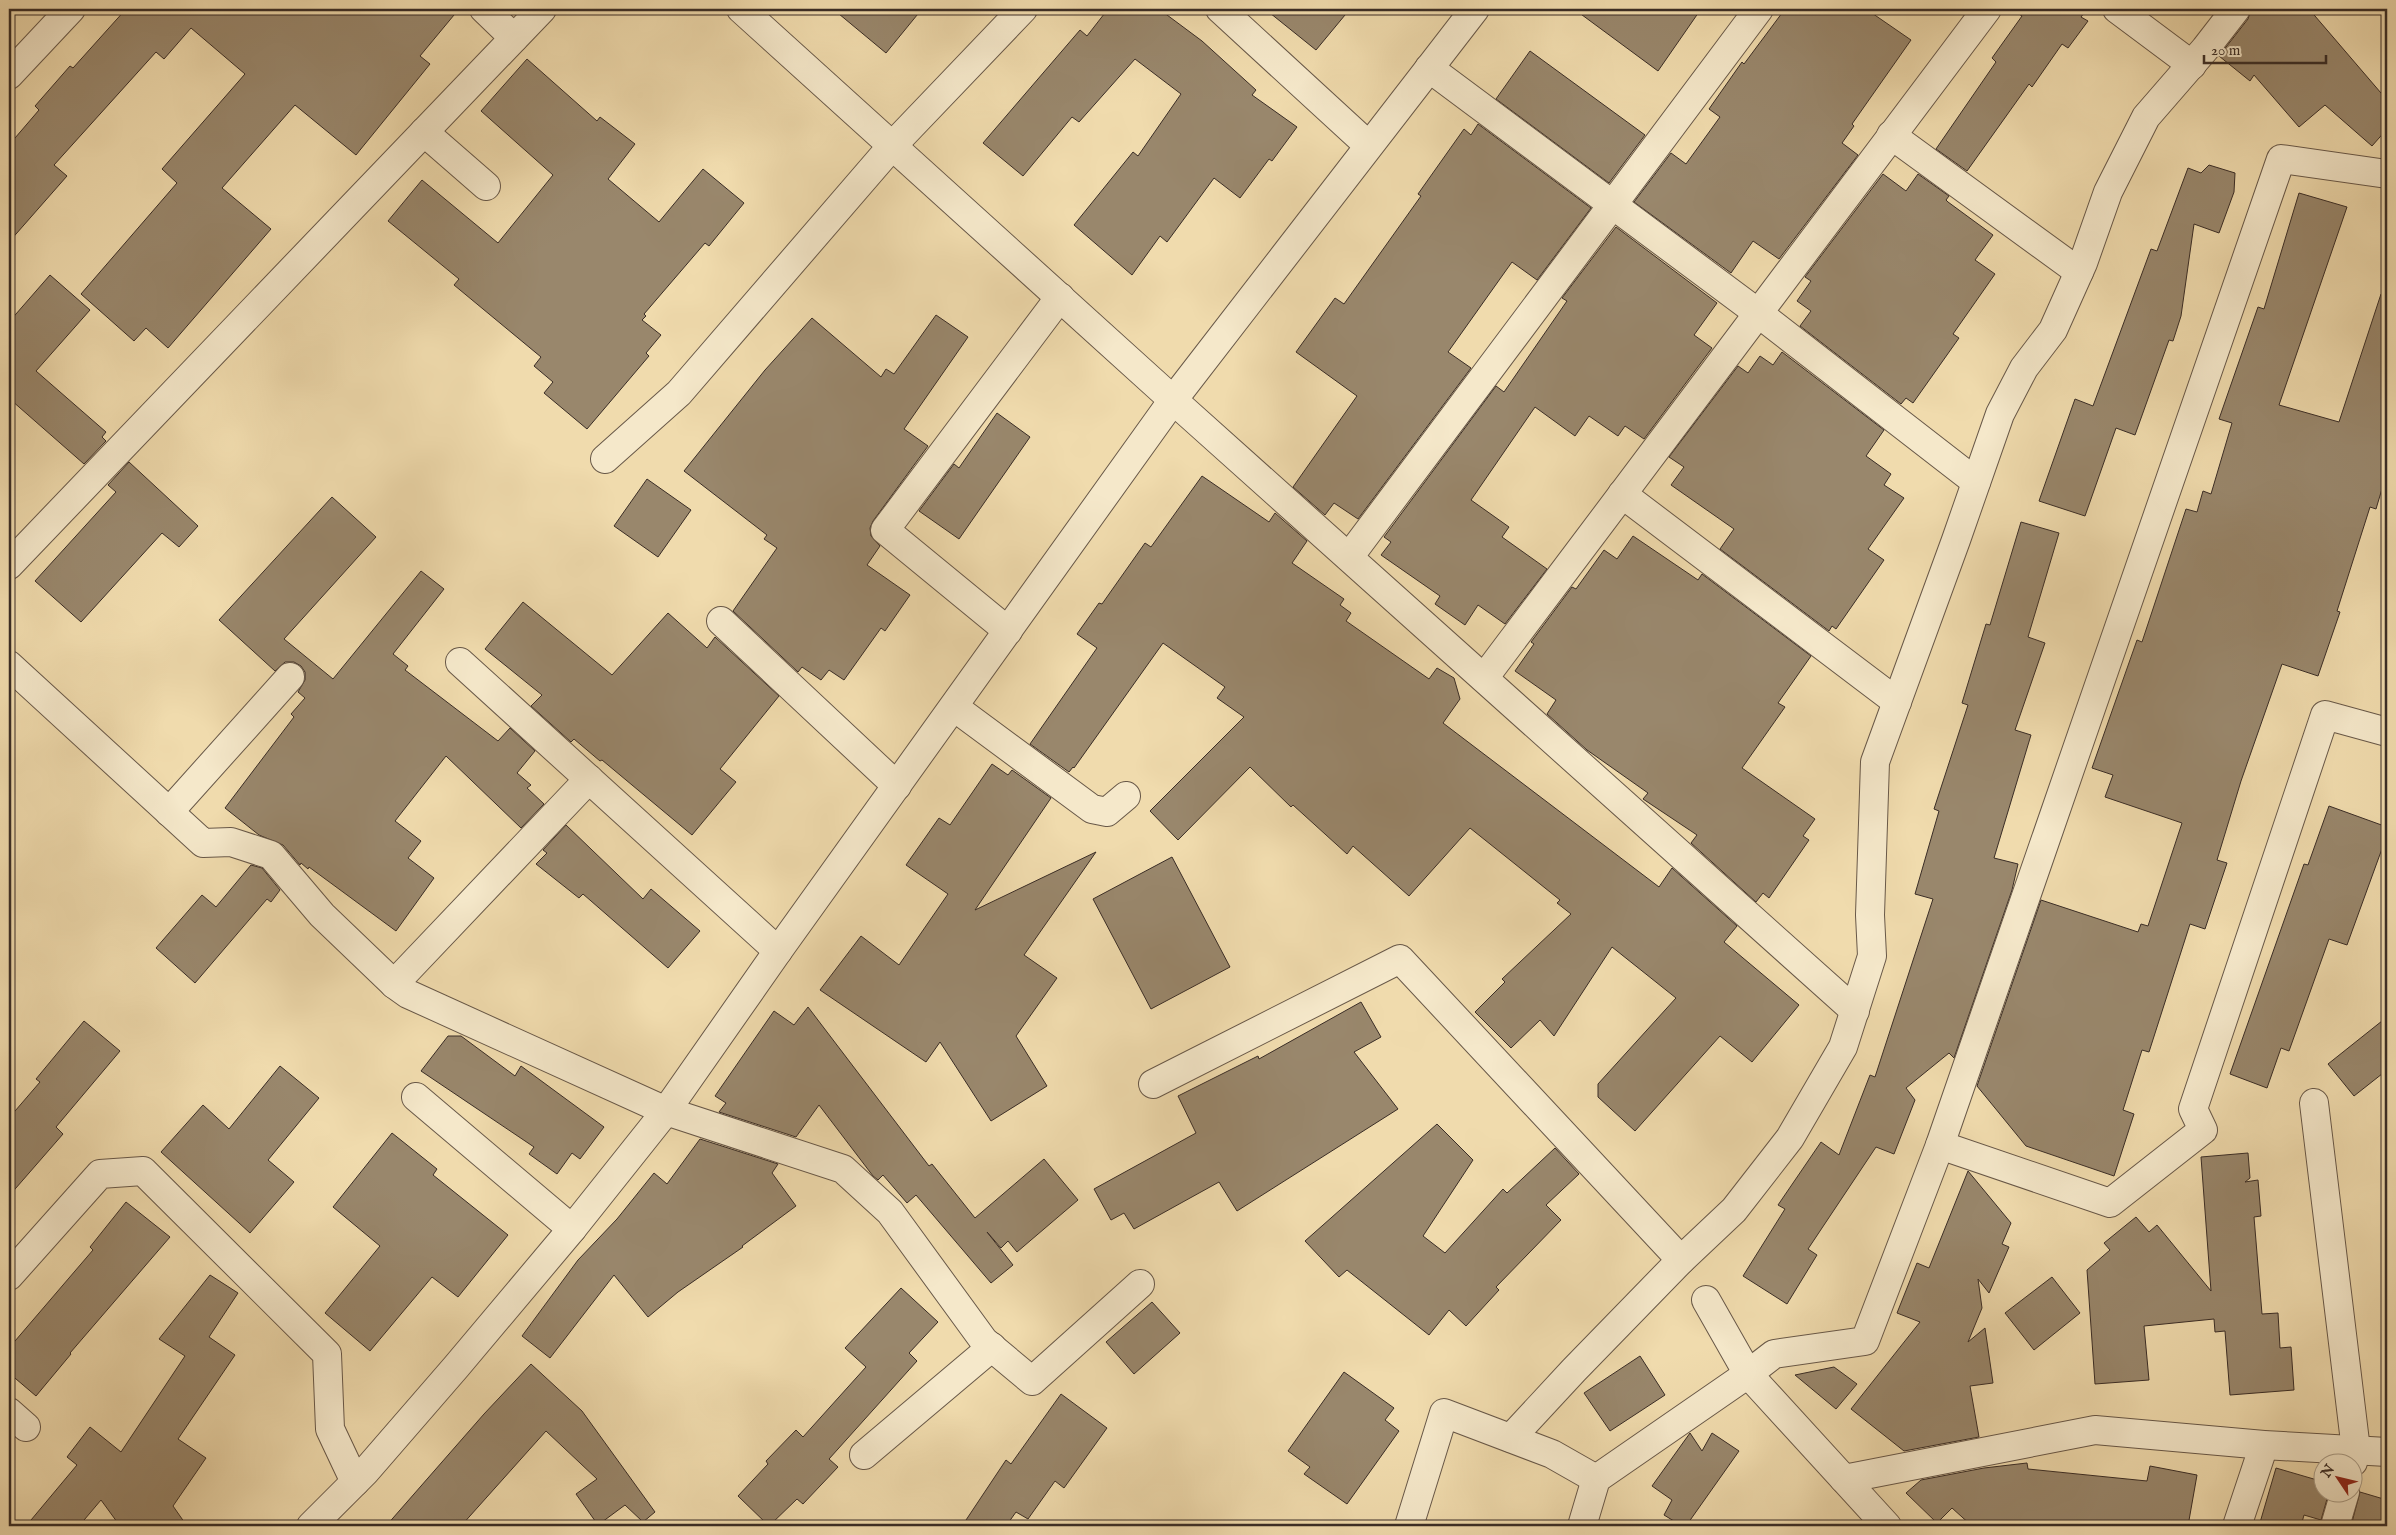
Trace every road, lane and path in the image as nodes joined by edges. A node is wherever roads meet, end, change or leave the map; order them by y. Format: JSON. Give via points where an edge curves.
{"nodes":[{"id":1,"x":71,"y":9,"type":"edge"},
{"id":2,"x":484,"y":9,"type":"edge"},
{"id":3,"x":542,"y":9,"type":"edge"},
{"id":4,"x":741,"y":9,"type":"edge"},
{"id":5,"x":1023,"y":9,"type":"edge"},
{"id":6,"x":1220,"y":9,"type":"edge"},
{"id":7,"x":1475,"y":9,"type":"edge"},
{"id":8,"x":1759,"y":9,"type":"edge"},
{"id":9,"x":1986,"y":9,"type":"edge"},
{"id":10,"x":2117,"y":9,"type":"edge"},
{"id":11,"x":2236,"y":9,"type":"edge"},
{"id":12,"x":514,"y":38,"type":"junction"},
{"id":13,"x":2192,"y":64,"type":"junction"},
{"id":14,"x":1429,"y":68,"type":"junction"},
{"id":15,"x":9,"y":76,"type":"edge"},
{"id":16,"x":424,"y":132,"type":"junction"},
{"id":17,"x":1891,"y":135,"type":"junction"},
{"id":18,"x":1368,"y":145,"type":"junction"},
{"id":19,"x":892,"y":146,"type":"junction"},
{"id":20,"x":2387,"y":174,"type":"edge"},
{"id":21,"x":486,"y":186,"type":"dead end"},
{"id":22,"x":1613,"y":204,"type":"junction"},
{"id":23,"x":2079,"y":272,"type":"junction"},
{"id":24,"x":1060,"y":297,"type":"junction"},
{"id":25,"x":1758,"y":313,"type":"junction"},
{"id":26,"x":1173,"y":400,"type":"junction"},
{"id":27,"x":605,"y":459,"type":"dead end"},
{"id":28,"x":1976,"y":482,"type":"junction"},
{"id":29,"x":1622,"y":494,"type":"junction"},
{"id":30,"x":1349,"y":557,"type":"junction"},
{"id":31,"x":9,"y":565,"type":"edge"},
{"id":32,"x":721,"y":621,"type":"dead end"},
{"id":33,"x":1008,"y":631,"type":"junction"},
{"id":34,"x":460,"y":662,"type":"dead end"},
{"id":35,"x":9,"y":665,"type":"edge"},
{"id":36,"x":290,"y":677,"type":"dead end"},
{"id":37,"x":1484,"y":678,"type":"junction"},
{"id":38,"x":1897,"y":702,"type":"junction"},
{"id":39,"x":954,"y":707,"type":"junction"},
{"id":40,"x":2387,"y":732,"type":"edge"},
{"id":41,"x":589,"y":780,"type":"junction"},
{"id":42,"x":897,"y":786,"type":"junction"},
{"id":43,"x":1126,"y":796,"type":"dead end"},
{"id":44,"x":169,"y":812,"type":"junction"},
{"id":45,"x":778,"y":950,"type":"junction"},
{"id":46,"x":394,"y":984,"type":"junction"},
{"id":47,"x":1854,"y":1010,"type":"junction"},
{"id":48,"x":1153,"y":1084,"type":"dead end"},
{"id":49,"x":416,"y":1097,"type":"dead end"},
{"id":50,"x":2314,"y":1103,"type":"dead end"},
{"id":51,"x":666,"y":1111,"type":"junction"},
{"id":52,"x":1940,"y":1145,"type":"junction"},
{"id":53,"x":572,"y":1229,"type":"junction"},
{"id":54,"x":1681,"y":1260,"type":"junction"},
{"id":55,"x":9,"y":1276,"type":"edge"},
{"id":56,"x":1140,"y":1284,"type":"dead end"},
{"id":57,"x":1706,"y":1300,"type":"dead end"},
{"id":58,"x":992,"y":1347,"type":"junction"},
{"id":59,"x":1748,"y":1374,"type":"junction"},
{"id":60,"x":1511,"y":1438,"type":"junction"},
{"id":61,"x":2264,"y":1445,"type":"junction"},
{"id":62,"x":2322,"y":1452,"type":"edge"},
{"id":63,"x":2355,"y":1452,"type":"edge"},
{"id":64,"x":2387,"y":1452,"type":"edge"},
{"id":65,"x":2364,"y":1455,"type":"edge"},
{"id":66,"x":864,"y":1456,"type":"dead end"},
{"id":67,"x":1596,"y":1479,"type":"junction"},
{"id":68,"x":1844,"y":1479,"type":"junction"},
{"id":69,"x":355,"y":1482,"type":"junction"},
{"id":70,"x":2342,"y":1502,"type":"edge"},
{"id":71,"x":318,"y":1524,"type":"edge"},
{"id":72,"x":1409,"y":1526,"type":"edge"},
{"id":73,"x":1582,"y":1526,"type":"edge"},
{"id":74,"x":1887,"y":1526,"type":"edge"},
{"id":75,"x":2237,"y":1526,"type":"edge"},
{"id":76,"x":2335,"y":1526,"type":"edge"}],
"edges":[{"from":1,"to":15,"type":"street"},
{"from":2,"to":12,"type":"street"},
{"from":3,"to":12,"type":"street"},
{"from":4,"to":19,"type":"street"},
{"from":5,"to":19,"type":"street"},
{"from":6,"to":18,"type":"street"},
{"from":7,"to":14,"type":"street"},
{"from":8,"to":22,"type":"street"},
{"from":9,"to":17,"type":"street"},
{"from":10,"to":13,"type":"street"},
{"from":11,"to":13,"type":"street"},
{"from":12,"to":16,"type":"street"},
{"from":13,"to":23,"type":"street","via":[[2146,117],[2108,192]]},
{"from":14,"to":18,"type":"street"},
{"from":14,"to":22,"type":"street"},
{"from":16,"to":21,"type":"street"},
{"from":16,"to":31,"type":"street"},
{"from":17,"to":23,"type":"street"},
{"from":17,"to":25,"type":"street"},
{"from":18,"to":26,"type":"street"},
{"from":19,"to":24,"type":"street"},
{"from":19,"to":27,"type":"street","via":[[679,393]]},
{"from":20,"to":52,"type":"street","via":[[2281,159]]},
{"from":22,"to":25,"type":"street"},
{"from":22,"to":30,"type":"street"},
{"from":23,"to":28,"type":"street","via":[[2054,330],[2024,368],[2000,414]]},
{"from":24,"to":26,"type":"street"},
{"from":24,"to":33,"type":"street","via":[[885,530]]},
{"from":25,"to":28,"type":"street"},
{"from":25,"to":29,"type":"street"},
{"from":26,"to":30,"type":"street"},
{"from":26,"to":33,"type":"street"},
{"from":28,"to":38,"type":"street"},
{"from":29,"to":37,"type":"street"},
{"from":29,"to":38,"type":"street"},
{"from":30,"to":37,"type":"street"},
{"from":32,"to":42,"type":"street"},
{"from":33,"to":39,"type":"street"},
{"from":34,"to":41,"type":"street"},
{"from":35,"to":44,"type":"street"},
{"from":36,"to":44,"type":"street"},
{"from":37,"to":47,"type":"street"},
{"from":38,"to":47,"type":"street","via":[[1875,762],[1870,915],[1872,956]]},
{"from":39,"to":42,"type":"street"},
{"from":39,"to":43,"type":"street","via":[[1092,809],[1107,812]]},
{"from":40,"to":52,"type":"street","via":[[2325,715],[2194,1109],[2203,1130],[2110,1203]]},
{"from":41,"to":45,"type":"street"},
{"from":41,"to":46,"type":"street"},
{"from":42,"to":45,"type":"street"},
{"from":44,"to":46,"type":"street","via":[[203,843],[231,842],[271,855],[322,915]]},
{"from":45,"to":51,"type":"street"},
{"from":46,"to":51,"type":"street","via":[[408,994]]},
{"from":47,"to":54,"type":"street","via":[[1843,1047],[1790,1138],[1734,1210]]},
{"from":48,"to":54,"type":"street","via":[[1400,959]]},
{"from":49,"to":53,"type":"street"},
{"from":50,"to":63,"type":"street"},
{"from":51,"to":53,"type":"street"},
{"from":51,"to":58,"type":"street","via":[[844,1169],[890,1212]]},
{"from":52,"to":59,"type":"street","via":[[1865,1342],[1774,1354]]},
{"from":53,"to":69,"type":"street"},
{"from":54,"to":60,"type":"street"},
{"from":55,"to":69,"type":"street","via":[[100,1174],[142,1171],[328,1354],[330,1429]]},
{"from":56,"to":58,"type":"street","via":[[1032,1381]]},
{"from":57,"to":59,"type":"street"},
{"from":58,"to":66,"type":"street"},
{"from":59,"to":67,"type":"street"},
{"from":59,"to":68,"type":"street"},
{"from":60,"to":67,"type":"street","via":[[1552,1454]]},
{"from":60,"to":72,"type":"street","via":[[1444,1413]]},
{"from":61,"to":62,"type":"street"},
{"from":61,"to":68,"type":"street","via":[[2095,1430]]},
{"from":61,"to":75,"type":"street"},
{"from":64,"to":65,"type":"street"},
{"from":67,"to":73,"type":"street"},
{"from":68,"to":74,"type":"street"},
{"from":69,"to":71,"type":"street"},
{"from":70,"to":76,"type":"street"}]}
